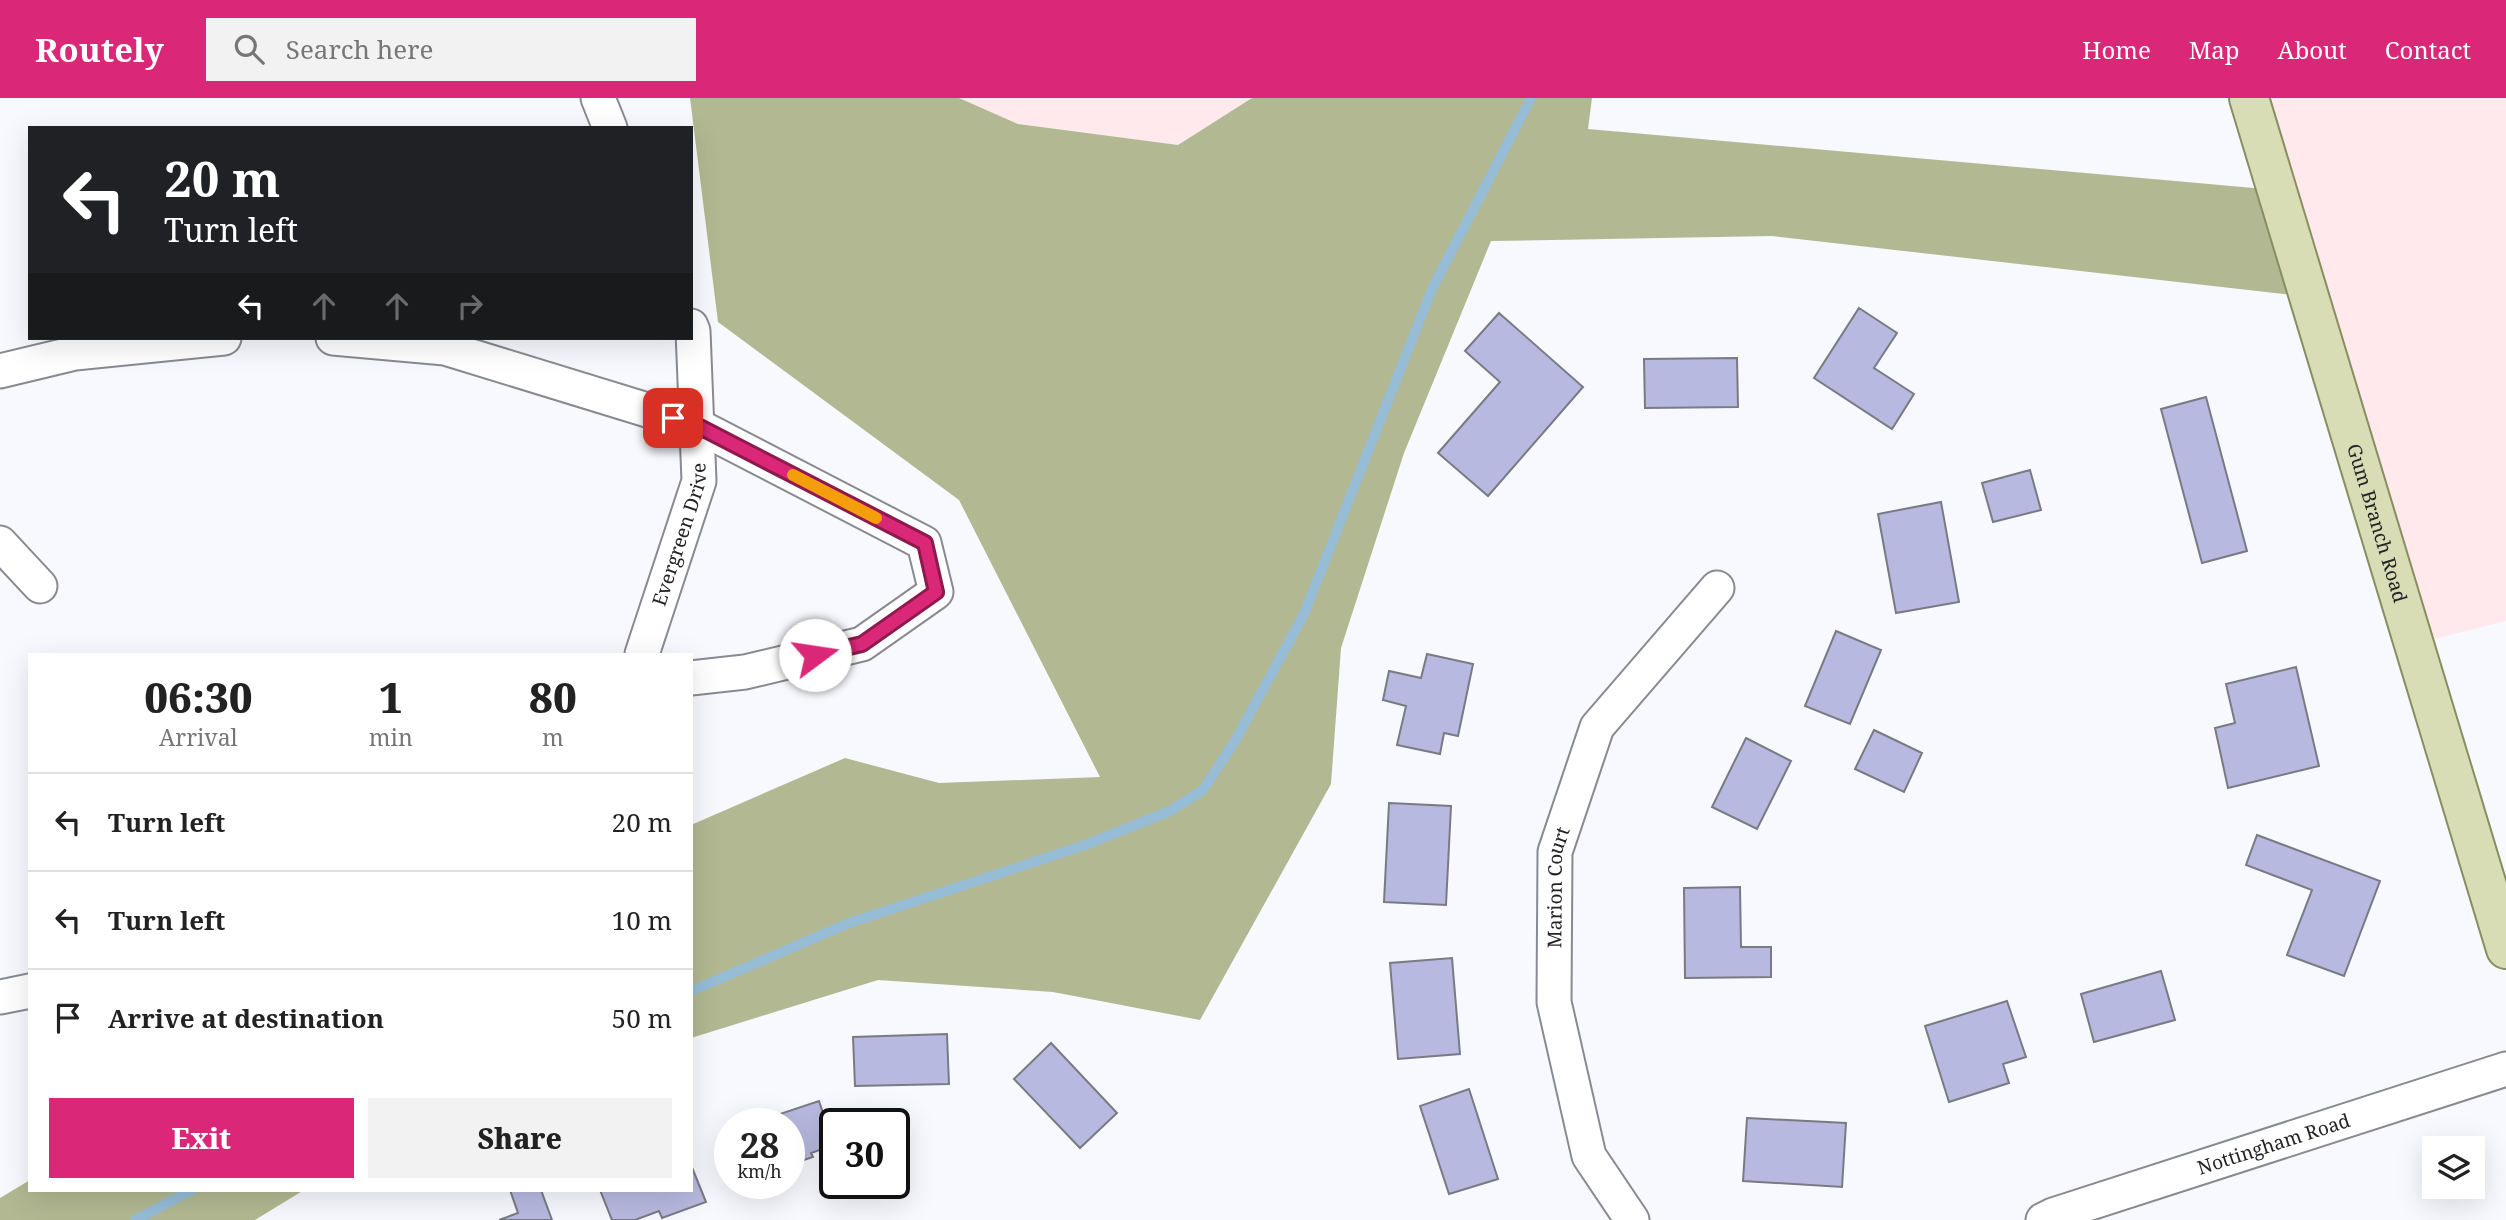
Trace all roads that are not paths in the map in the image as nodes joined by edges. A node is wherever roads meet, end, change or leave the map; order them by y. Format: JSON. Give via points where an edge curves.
{"nodes":[{"id":1,"x":598,"y":98,"type":"edge"},
{"id":2,"x":2249,"y":98,"type":"edge"},
{"id":3,"x":609,"y":126,"type":"edge"},
{"id":4,"x":693,"y":331,"type":"edge"},
{"id":5,"x":204,"y":340,"type":"edge"},
{"id":6,"x":355,"y":340,"type":"edge"},
{"id":7,"x":0,"y":371,"type":"edge"},
{"id":8,"x":696,"y":425,"type":"junction"},
{"id":9,"x":0,"y":543,"type":"edge"},
{"id":10,"x":40,"y":586,"type":"dead end"},
{"id":11,"x":1717,"y":588,"type":"dead end"},
{"id":12,"x":642,"y":653,"type":"edge"},
{"id":13,"x":693,"y":678,"type":"edge"},
{"id":14,"x":2506,"y":950,"type":"edge"},
{"id":15,"x":28,"y":991,"type":"edge"},
{"id":16,"x":0,"y":997,"type":"edge"},
{"id":17,"x":2506,"y":1069,"type":"edge"},
{"id":18,"x":1632,"y":1220,"type":"edge"},
{"id":19,"x":2043,"y":1220,"type":"edge"}],
"edges":[{"from":1,"to":3,"type":"street"},
{"from":2,"to":14,"type":"main road","name":"Gum Branch Road"},
{"from":4,"to":8,"type":"street","name":"Evergreen Drive"},
{"from":5,"to":7,"type":"street","via":[[75,353]]},
{"from":6,"to":8,"type":"street","via":[[445,348]]},
{"from":8,"to":12,"type":"street","name":"Evergreen Drive","via":[[699,481]]},
{"from":8,"to":13,"type":"street","via":[[925,543],[936,592],[862,644],[745,672]]},
{"from":9,"to":10,"type":"street"},
{"from":11,"to":18,"type":"street","name":"Marion Court","via":[[1597,727],[1555,852],[1554,1002],[1588,1156]]},
{"from":15,"to":16,"type":"street"},
{"from":17,"to":19,"type":"street","name":"Nottingham Road"}]}
